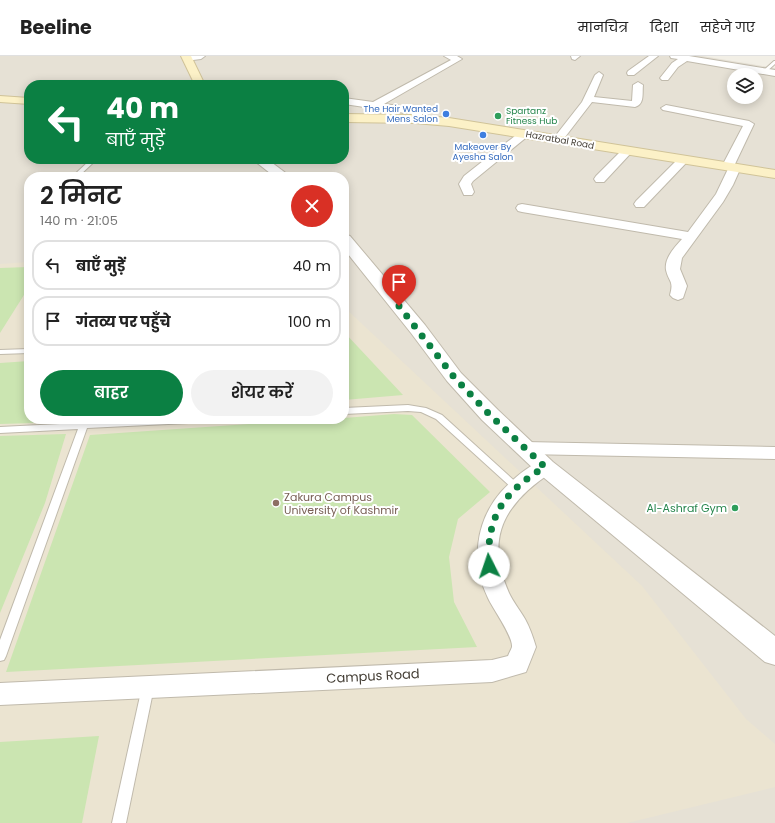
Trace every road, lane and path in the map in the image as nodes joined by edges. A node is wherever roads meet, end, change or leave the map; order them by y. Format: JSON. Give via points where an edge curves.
{"nodes":[{"id":1,"x":201,"y":56,"type":"edge"},
{"id":2,"x":448,"y":56,"type":"edge"},
{"id":3,"x":654,"y":56,"type":"edge"},
{"id":4,"x":674,"y":56,"type":"edge"},
{"id":5,"x":187,"y":57,"type":"edge"},
{"id":6,"x":686,"y":58,"type":"junction"},
{"id":7,"x":775,"y":62,"type":"edge"},
{"id":8,"x":765,"y":71,"type":"junction"},
{"id":9,"x":631,"y":72,"type":"dead end"},
{"id":10,"x":775,"y":73,"type":"edge"},
{"id":11,"x":599,"y":75,"type":"dead end"},
{"id":12,"x":665,"y":78,"type":"dead end"},
{"id":13,"x":198,"y":80,"type":"edge"},
{"id":14,"x":638,"y":85,"type":"dead end"},
{"id":15,"x":0,"y":99,"type":"edge"},
{"id":16,"x":589,"y":99,"type":"junction"},
{"id":17,"x":24,"y":101,"type":"edge"},
{"id":18,"x":349,"y":102,"type":"edge"},
{"id":19,"x":375,"y":105,"type":"junction"},
{"id":20,"x":666,"y":108,"type":"dead end"},
{"id":21,"x":349,"y":118,"type":"edge"},
{"id":22,"x":416,"y":119,"type":"junction"},
{"id":23,"x":524,"y":134,"type":"junction"},
{"id":24,"x":558,"y":139,"type":"junction"},
{"id":25,"x":627,"y":151,"type":"junction"},
{"id":26,"x":683,"y":160,"type":"junction"},
{"id":27,"x":89,"y":164,"type":"edge"},
{"id":28,"x":266,"y":164,"type":"edge"},
{"id":29,"x":731,"y":167,"type":"junction"},
{"id":30,"x":81,"y":172,"type":"edge"},
{"id":31,"x":277,"y":172,"type":"edge"},
{"id":32,"x":775,"y":174,"type":"edge"},
{"id":33,"x":600,"y":179,"type":"dead end"},
{"id":34,"x":468,"y":192,"type":"dead end"},
{"id":35,"x":640,"y":204,"type":"dead end"},
{"id":36,"x":522,"y":208,"type":"dead end"},
{"id":37,"x":692,"y":236,"type":"junction"},
{"id":38,"x":349,"y":245,"type":"edge"},
{"id":39,"x":678,"y":295,"type":"dead end"},
{"id":40,"x":24,"y":351,"type":"edge"},
{"id":41,"x":0,"y":352,"type":"edge"},
{"id":42,"x":349,"y":411,"type":"edge"},
{"id":43,"x":72,"y":424,"type":"edge"},
{"id":44,"x":84,"y":424,"type":"edge"},
{"id":45,"x":0,"y":430,"type":"edge"},
{"id":46,"x":525,"y":448,"type":"junction"},
{"id":47,"x":775,"y":453,"type":"edge"},
{"id":48,"x":545,"y":467,"type":"junction"},
{"id":49,"x":516,"y":487,"type":"junction"},
{"id":50,"x":775,"y":653,"type":"edge"},
{"id":51,"x":0,"y":656,"type":"edge"},
{"id":52,"x":148,"y":686,"type":"junction"},
{"id":53,"x":0,"y":694,"type":"edge"},
{"id":54,"x":119,"y":823,"type":"edge"}],
"edges":[{"from":1,"to":5,"type":"street"},
{"from":2,"to":19,"type":"street","via":[[458,59]]},
{"from":3,"to":9,"type":"street"},
{"from":4,"to":6,"type":"street"},
{"from":5,"to":13,"type":"main road"},
{"from":6,"to":8,"type":"street"},
{"from":6,"to":12,"type":"street","via":[[675,65]]},
{"from":7,"to":8,"type":"lane"},
{"from":8,"to":10,"type":"street"},
{"from":11,"to":16,"type":"street"},
{"from":14,"to":16,"type":"street","via":[[635,104]]},
{"from":15,"to":17,"type":"main road"},
{"from":16,"to":24,"type":"street"},
{"from":18,"to":19,"type":"street"},
{"from":19,"to":22,"type":"street","via":[[415,111],[418,113]]},
{"from":20,"to":29,"type":"street","via":[[749,124]]},
{"from":21,"to":22,"type":"main road","name":"Hazratbal Road"},
{"from":22,"to":23,"type":"main road","name":"Hazratbal Road"},
{"from":23,"to":24,"type":"main road","name":"Hazratbal Road"},
{"from":23,"to":34,"type":"street","via":[[468,179],[465,184]]},
{"from":24,"to":25,"type":"main road","name":"Hazratbal Road"},
{"from":25,"to":26,"type":"main road","name":"Hazratbal Road"},
{"from":25,"to":33,"type":"street"},
{"from":26,"to":29,"type":"main road","name":"Hazratbal Road"},
{"from":26,"to":35,"type":"street"},
{"from":27,"to":30,"type":"lane"},
{"from":28,"to":31,"type":"street"},
{"from":29,"to":32,"type":"main road","name":"Hazratbal Road"},
{"from":29,"to":37,"type":"street","via":[[729,183]]},
{"from":36,"to":37,"type":"street"},
{"from":37,"to":39,"type":"street","via":[[673,265],[680,286]]},
{"from":38,"to":46,"type":"street","via":[[454,377]]},
{"from":40,"to":41,"type":"lane"},
{"from":42,"to":49,"type":"lane","via":[[408,408],[423,410],[439,417]]},
{"from":43,"to":45,"type":"lane"},
{"from":44,"to":51,"type":"lane"},
{"from":46,"to":47,"type":"street"},
{"from":46,"to":48,"type":"street"},
{"from":48,"to":49,"type":"street","name":"Campus Road"},
{"from":48,"to":50,"type":"street"},
{"from":49,"to":52,"type":"street","name":"Campus Road","via":[[496,514],[490,530],[488,548],[494,586],[517,628],[524,647],[517,664],[492,671]]},
{"from":52,"to":53,"type":"street","name":"Campus Road"},
{"from":52,"to":54,"type":"lane"}]}
